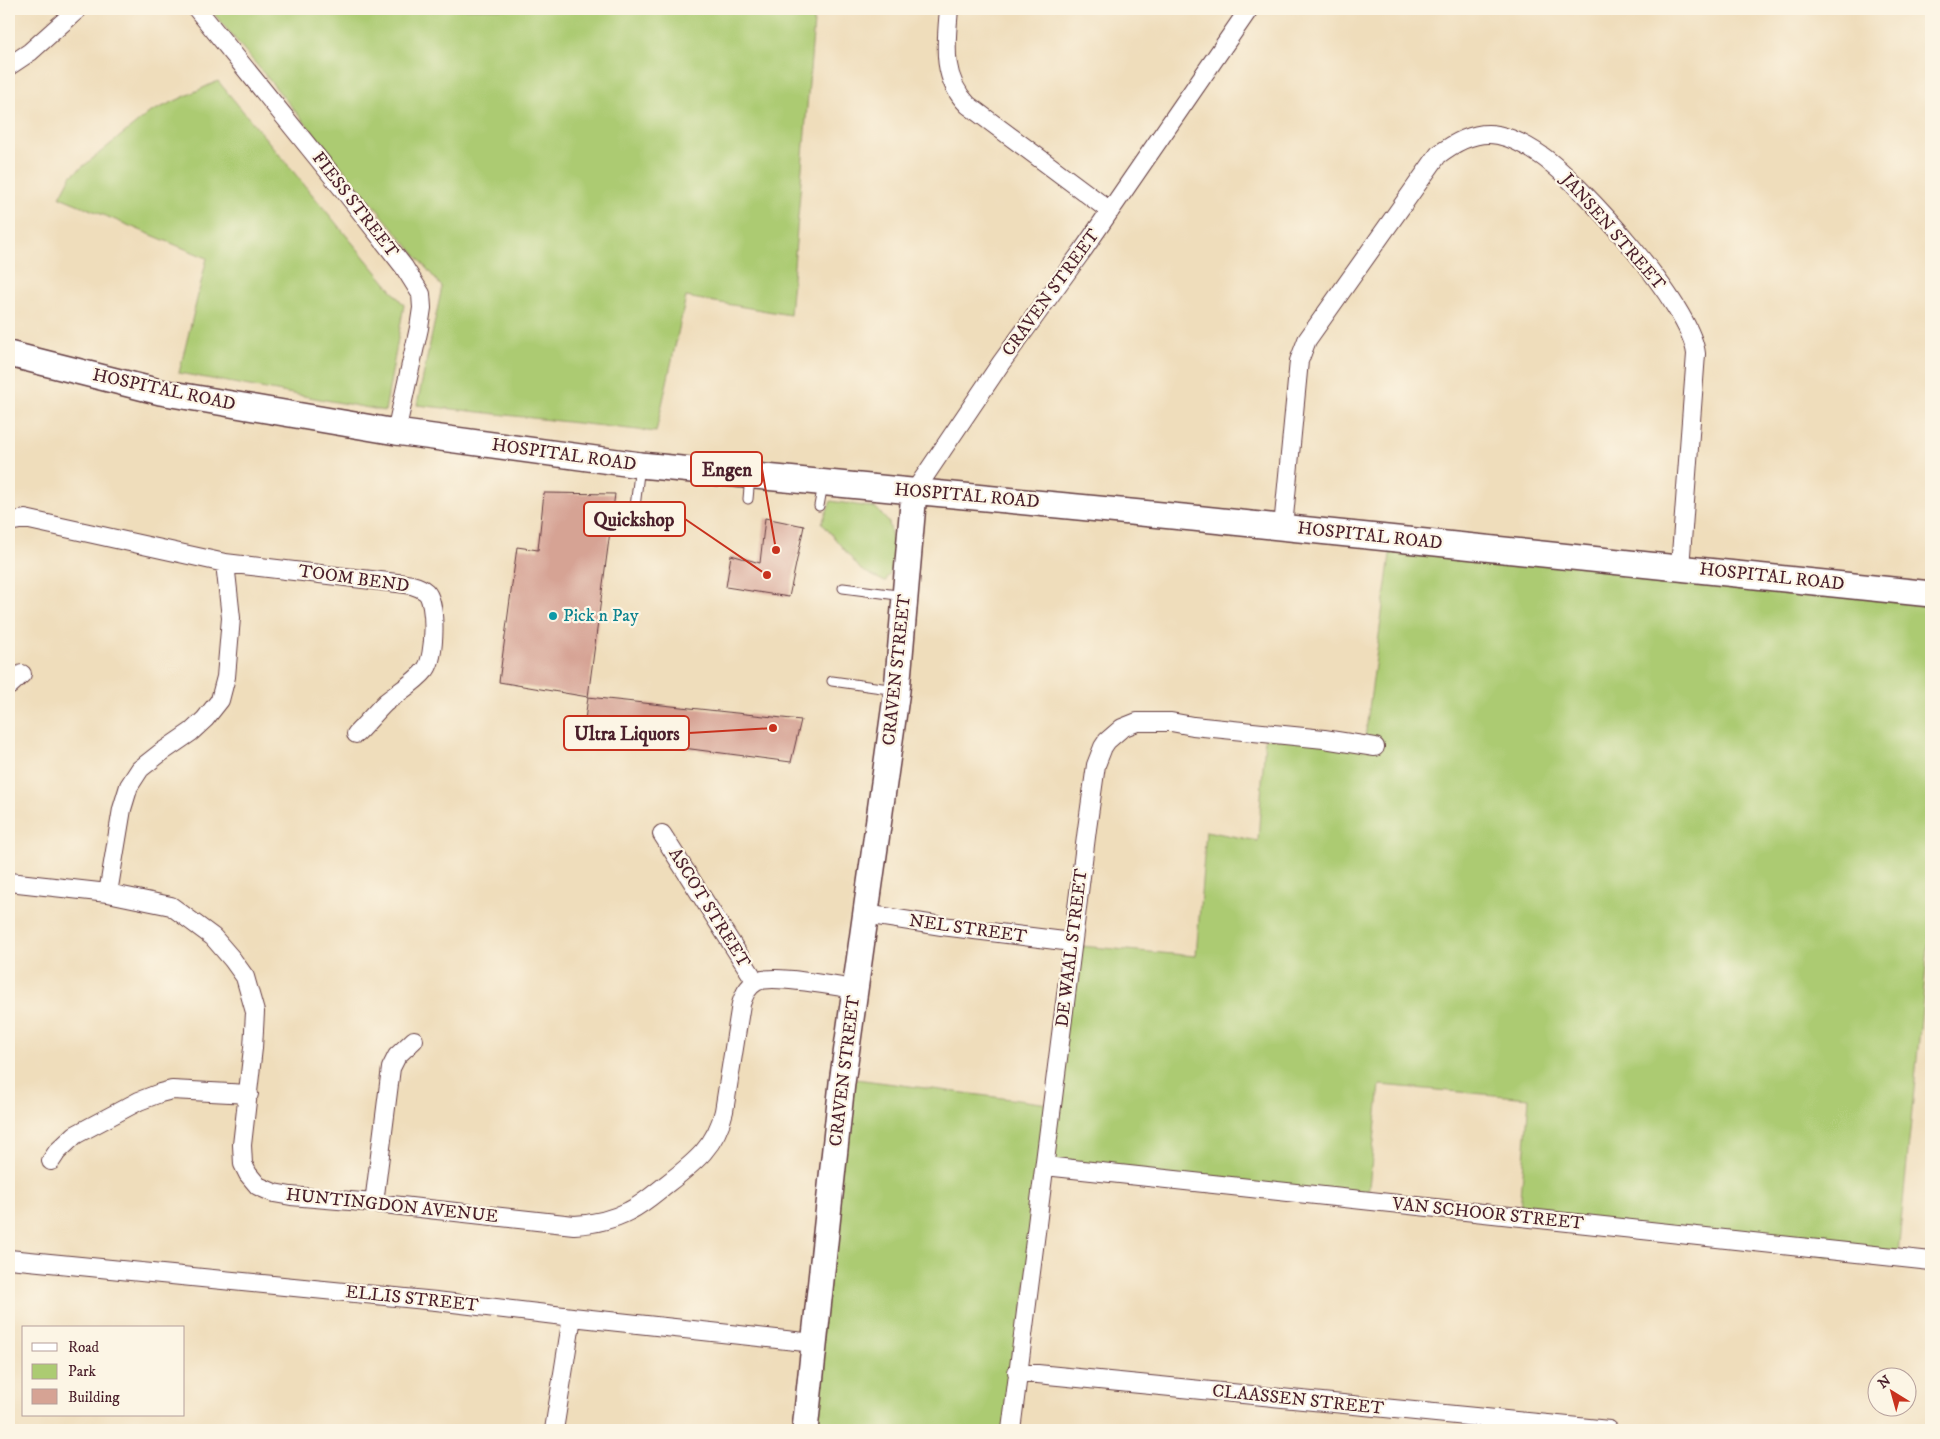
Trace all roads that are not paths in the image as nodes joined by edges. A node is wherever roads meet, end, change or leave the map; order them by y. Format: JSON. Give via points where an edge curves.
{"nodes":[{"id":1,"x":78,"y":9,"type":"edge"},
{"id":2,"x":197,"y":9,"type":"edge"},
{"id":3,"x":949,"y":9,"type":"edge"},
{"id":4,"x":1249,"y":9,"type":"edge"},
{"id":5,"x":9,"y":66,"type":"edge"},
{"id":6,"x":1110,"y":211,"type":"junction"},
{"id":7,"x":9,"y":354,"type":"edge"},
{"id":8,"x":396,"y":432,"type":"junction"},
{"id":9,"x":640,"y":465,"type":"junction"},
{"id":10,"x":914,"y":492,"type":"junction"},
{"id":11,"x":635,"y":507,"type":"dead end"},
{"id":12,"x":9,"y":522,"type":"edge"},
{"id":13,"x":1283,"y":527,"type":"junction"},
{"id":14,"x":225,"y":562,"type":"junction"},
{"id":15,"x":1680,"y":568,"type":"junction"},
{"id":16,"x":843,"y":588,"type":"dead end"},
{"id":17,"x":1931,"y":594,"type":"edge"},
{"id":18,"x":906,"y":596,"type":"junction"},
{"id":19,"x":22,"y":674,"type":"dead end"},
{"id":20,"x":832,"y":680,"type":"dead end"},
{"id":21,"x":9,"y":686,"type":"edge"},
{"id":22,"x":897,"y":690,"type":"junction"},
{"id":23,"x":356,"y":734,"type":"dead end"},
{"id":24,"x":1375,"y":747,"type":"dead end"},
{"id":25,"x":662,"y":834,"type":"dead end"},
{"id":26,"x":9,"y":882,"type":"edge"},
{"id":27,"x":108,"y":893,"type":"junction"},
{"id":28,"x":865,"y":914,"type":"junction"},
{"id":29,"x":1072,"y":942,"type":"junction"},
{"id":30,"x":756,"y":982,"type":"junction"},
{"id":31,"x":856,"y":990,"type":"junction"},
{"id":32,"x":414,"y":1040,"type":"dead end"},
{"id":33,"x":249,"y":1094,"type":"junction"},
{"id":34,"x":51,"y":1161,"type":"dead end"},
{"id":35,"x":1045,"y":1166,"type":"junction"},
{"id":36,"x":374,"y":1203,"type":"junction"},
{"id":37,"x":9,"y":1259,"type":"edge"},
{"id":38,"x":1931,"y":1261,"type":"edge"},
{"id":39,"x":572,"y":1318,"type":"junction"},
{"id":40,"x":814,"y":1343,"type":"junction"},
{"id":41,"x":1018,"y":1372,"type":"junction"},
{"id":42,"x":554,"y":1430,"type":"edge"},
{"id":43,"x":805,"y":1430,"type":"edge"},
{"id":44,"x":1010,"y":1430,"type":"edge"},
{"id":45,"x":1608,"y":1430,"type":"edge"}],
"edges":[{"from":1,"to":5,"type":"street","via":[[30,52]]},
{"from":2,"to":8,"type":"street","name":"FIESS STREET","via":[[404,267],[420,294],[420,328]]},
{"from":3,"to":6,"type":"street","via":[[949,74],[959,96]]},
{"from":4,"to":6,"type":"street","name":"CRAVEN STREET"},
{"from":6,"to":10,"type":"street","name":"CRAVEN STREET"},
{"from":7,"to":8,"type":"main road","name":"HOSPITAL ROAD","via":[[160,392]]},
{"from":8,"to":9,"type":"main road","name":"HOSPITAL ROAD"},
{"from":9,"to":10,"type":"main road","name":"HOSPITAL ROAD","via":[[749,488],[821,494]]},
{"from":9,"to":11,"type":"lane"},
{"from":10,"to":13,"type":"main road","name":"HOSPITAL ROAD"},
{"from":10,"to":18,"type":"main road","name":"CRAVEN STREET"},
{"from":12,"to":14,"type":"street","via":[[25,519]]},
{"from":13,"to":15,"type":"main road","name":"HOSPITAL ROAD"},
{"from":13,"to":15,"type":"street","name":"JANSEN STREET","via":[[1299,360],[1307,340],[1438,155],[1465,138],[1497,134],[1542,156],[1586,196],[1668,294],[1687,327],[1696,354]]},
{"from":14,"to":23,"type":"street","name":"TOOM BEND","via":[[397,583],[420,588],[427,593],[433,611],[431,656],[427,668]]},
{"from":14,"to":27,"type":"street","via":[[231,618],[226,677],[220,700],[191,732],[140,769],[129,786]]},
{"from":15,"to":17,"type":"main road","name":"HOSPITAL ROAD"},
{"from":16,"to":18,"type":"lane"},
{"from":18,"to":22,"type":"main road","name":"CRAVEN STREET"},
{"from":19,"to":21,"type":"street"},
{"from":20,"to":22,"type":"lane"},
{"from":22,"to":28,"type":"main road","name":"CRAVEN STREET"},
{"from":24,"to":29,"type":"street","name":"DE WAAL STREET","via":[[1171,722],[1137,722],[1122,728],[1103,747],[1096,765]]},
{"from":25,"to":30,"type":"street","name":"ASCOT STREET"},
{"from":26,"to":27,"type":"street","name":"HUNTINGDON AVENUE"},
{"from":27,"to":33,"type":"street","name":"HUNTINGDON AVENUE","via":[[171,906],[213,937],[245,977],[255,1012]]},
{"from":28,"to":29,"type":"street","name":"NEL STREET"},
{"from":28,"to":31,"type":"main road","name":"CRAVEN STREET"},
{"from":29,"to":35,"type":"street","name":"DE WAAL STREET"},
{"from":30,"to":31,"type":"street","via":[[784,979]]},
{"from":30,"to":36,"type":"street","name":"HUNTINGDON AVENUE","via":[[741,1004],[720,1128],[692,1164],[630,1211],[598,1222],[574,1225]]},
{"from":31,"to":40,"type":"main road","name":"CRAVEN STREET","via":[[842,1083]]},
{"from":32,"to":36,"type":"street","via":[[397,1056],[391,1068]]},
{"from":33,"to":34,"type":"street","via":[[172,1090],[160,1093],[76,1135]]},
{"from":33,"to":36,"type":"street","name":"HUNTINGDON AVENUE","via":[[242,1145],[243,1164],[258,1186],[291,1196]]},
{"from":35,"to":38,"type":"street","name":"VAN SCHOOR STREET"},
{"from":35,"to":41,"type":"street","name":"DE WAAL STREET"},
{"from":37,"to":39,"type":"street","name":"ELLIS STREET","via":[[436,1301]]},
{"from":39,"to":40,"type":"street","name":"ELLIS STREET"},
{"from":39,"to":42,"type":"street"},
{"from":40,"to":43,"type":"main road","name":"CRAVEN STREET"},
{"from":41,"to":44,"type":"street","name":"DE WAAL STREET"},
{"from":41,"to":45,"type":"street","name":"CLAASSEN STREET"}]}
